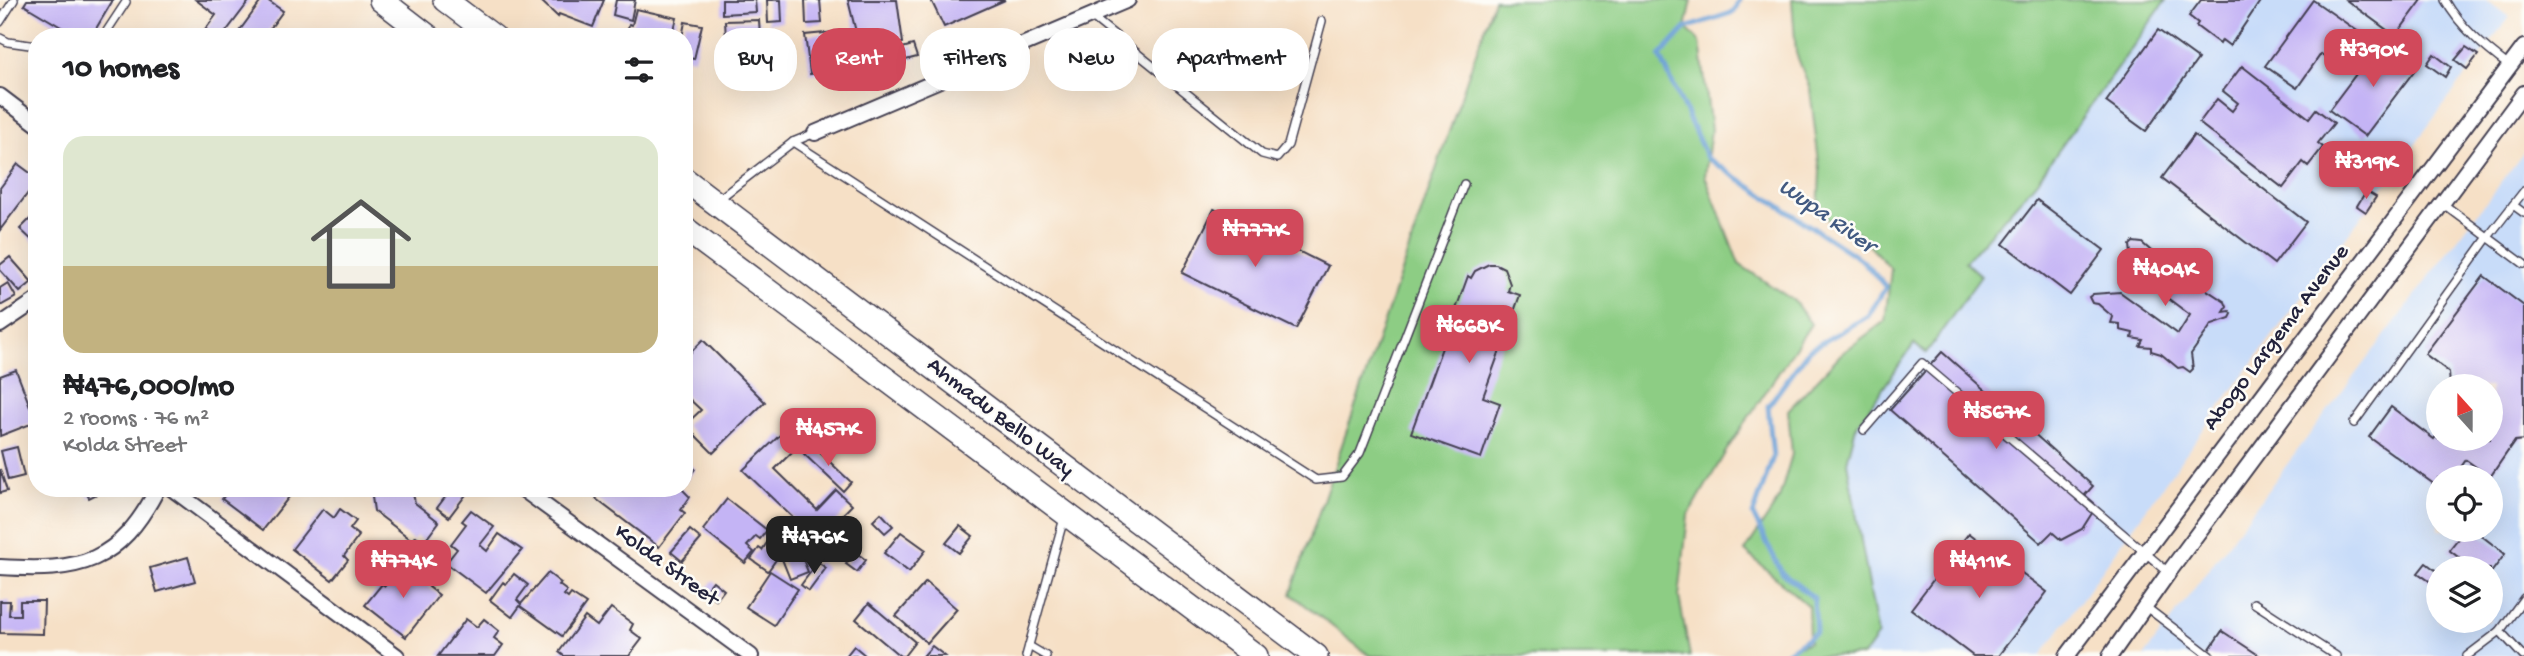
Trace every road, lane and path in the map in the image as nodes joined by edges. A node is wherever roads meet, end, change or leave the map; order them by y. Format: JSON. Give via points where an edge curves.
{"nodes":[{"id":1,"x":14,"y":0,"type":"edge"},
{"id":2,"x":381,"y":0,"type":"edge"},
{"id":3,"x":445,"y":0,"type":"edge"},
{"id":4,"x":1128,"y":0,"type":"edge"},
{"id":5,"x":2445,"y":0,"type":"edge"},
{"id":6,"x":126,"y":2,"type":"dead end"},
{"id":7,"x":1090,"y":16,"type":"junction"},
{"id":8,"x":1322,"y":21,"type":"dead end"},
{"id":9,"x":0,"y":22,"type":"edge"},
{"id":10,"x":109,"y":28,"type":"edge"},
{"id":11,"x":417,"y":28,"type":"edge"},
{"id":12,"x":482,"y":28,"type":"edge"},
{"id":13,"x":0,"y":38,"type":"edge"},
{"id":14,"x":28,"y":45,"type":"edge"},
{"id":15,"x":2524,"y":47,"type":"edge"},
{"id":16,"x":2510,"y":66,"type":"junction"},
{"id":17,"x":2524,"y":93,"type":"edge"},
{"id":18,"x":0,"y":96,"type":"edge"},
{"id":19,"x":28,"y":117,"type":"edge"},
{"id":20,"x":815,"y":133,"type":"joint"},
{"id":21,"x":793,"y":142,"type":"junction"},
{"id":22,"x":1464,"y":184,"type":"dead end"},
{"id":23,"x":693,"y":185,"type":"edge"},
{"id":24,"x":2524,"y":191,"type":"edge"},
{"id":25,"x":715,"y":201,"type":"junction"},
{"id":26,"x":2442,"y":203,"type":"junction"},
{"id":27,"x":2513,"y":205,"type":"junction"},
{"id":28,"x":2524,"y":213,"type":"edge"},
{"id":29,"x":693,"y":235,"type":"edge"},
{"id":30,"x":2488,"y":237,"type":"junction"},
{"id":31,"x":2524,"y":264,"type":"edge"},
{"id":32,"x":28,"y":306,"type":"edge"},
{"id":33,"x":0,"y":325,"type":"edge"},
{"id":34,"x":2354,"y":423,"type":"dead end"},
{"id":35,"x":1864,"y":430,"type":"dead end"},
{"id":36,"x":154,"y":497,"type":"edge"},
{"id":37,"x":183,"y":497,"type":"edge"},
{"id":38,"x":533,"y":497,"type":"edge"},
{"id":39,"x":1065,"y":513,"type":"junction"},
{"id":40,"x":2145,"y":552,"type":"junction"},
{"id":41,"x":0,"y":566,"type":"edge"},
{"id":42,"x":2169,"y":572,"type":"junction"},
{"id":43,"x":2524,"y":598,"type":"edge"},
{"id":44,"x":2254,"y":603,"type":"dead end"},
{"id":45,"x":2146,"y":607,"type":"junction"},
{"id":46,"x":2503,"y":627,"type":"edge"},
{"id":47,"x":2497,"y":633,"type":"edge"},
{"id":48,"x":2502,"y":633,"type":"edge"},
{"id":49,"x":1029,"y":646,"type":"junction"},
{"id":50,"x":397,"y":656,"type":"edge"},
{"id":51,"x":751,"y":656,"type":"edge"},
{"id":52,"x":1026,"y":656,"type":"edge"},
{"id":53,"x":1046,"y":656,"type":"edge"},
{"id":54,"x":1256,"y":656,"type":"edge"},
{"id":55,"x":1316,"y":656,"type":"edge"},
{"id":56,"x":2067,"y":656,"type":"edge"},
{"id":57,"x":2110,"y":656,"type":"edge"},
{"id":58,"x":2210,"y":656,"type":"edge"},
{"id":59,"x":2336,"y":656,"type":"edge"},
{"id":60,"x":2467,"y":656,"type":"edge"},
{"id":61,"x":2523,"y":656,"type":"edge"}],
"edges":[{"from":1,"to":9,"type":"lane"},
{"from":2,"to":11,"type":"main road"},
{"from":3,"to":12,"type":"main road"},
{"from":4,"to":7,"type":"street"},
{"from":5,"to":16,"type":"lane","via":[[2480,44]]},
{"from":6,"to":10,"type":"lane"},
{"from":7,"to":8,"type":"lane","via":[[1262,154],[1277,158],[1289,145]]},
{"from":7,"to":20,"type":"street"},
{"from":13,"to":14,"type":"lane"},
{"from":15,"to":16,"type":"street","name":"Abogo Largema Avenue"},
{"from":16,"to":40,"type":"street","name":"Abogo Largema Avenue"},
{"from":17,"to":26,"type":"street"},
{"from":18,"to":19,"type":"street"},
{"from":20,"to":21,"type":"lane"},
{"from":21,"to":22,"type":"lane","via":[[1316,480],[1342,477],[1360,453]]},
{"from":21,"to":25,"type":"lane"},
{"from":23,"to":25,"type":"main road","name":"Ahmadu Bello Way"},
{"from":24,"to":27,"type":"lane"},
{"from":25,"to":55,"type":"main road","name":"Ahmadu Bello Way"},
{"from":26,"to":30,"type":"lane"},
{"from":26,"to":42,"type":"street"},
{"from":27,"to":28,"type":"lane"},
{"from":27,"to":30,"type":"lane"},
{"from":29,"to":39,"type":"main road","name":"Ahmadu Bello Way"},
{"from":30,"to":31,"type":"lane"},
{"from":30,"to":34,"type":"lane"},
{"from":32,"to":33,"type":"street"},
{"from":35,"to":40,"type":"lane","via":[[1922,363]]},
{"from":36,"to":41,"type":"street","via":[[124,539],[96,558],[63,568]]},
{"from":37,"to":50,"type":"street"},
{"from":38,"to":51,"type":"street","name":"Kolda Street"},
{"from":39,"to":49,"type":"lane"},
{"from":39,"to":54,"type":"main road","name":"Ahmadu Bello Way"},
{"from":40,"to":42,"type":"lane"},
{"from":40,"to":56,"type":"street","name":"Abogo Largema Avenue"},
{"from":42,"to":45,"type":"street"},
{"from":43,"to":46,"type":"lane"},
{"from":44,"to":59,"type":"lane"},
{"from":45,"to":57,"type":"street"},
{"from":45,"to":58,"type":"lane"},
{"from":47,"to":60,"type":"lane"},
{"from":48,"to":61,"type":"lane"},
{"from":49,"to":52,"type":"lane"},
{"from":49,"to":53,"type":"lane"}]}
